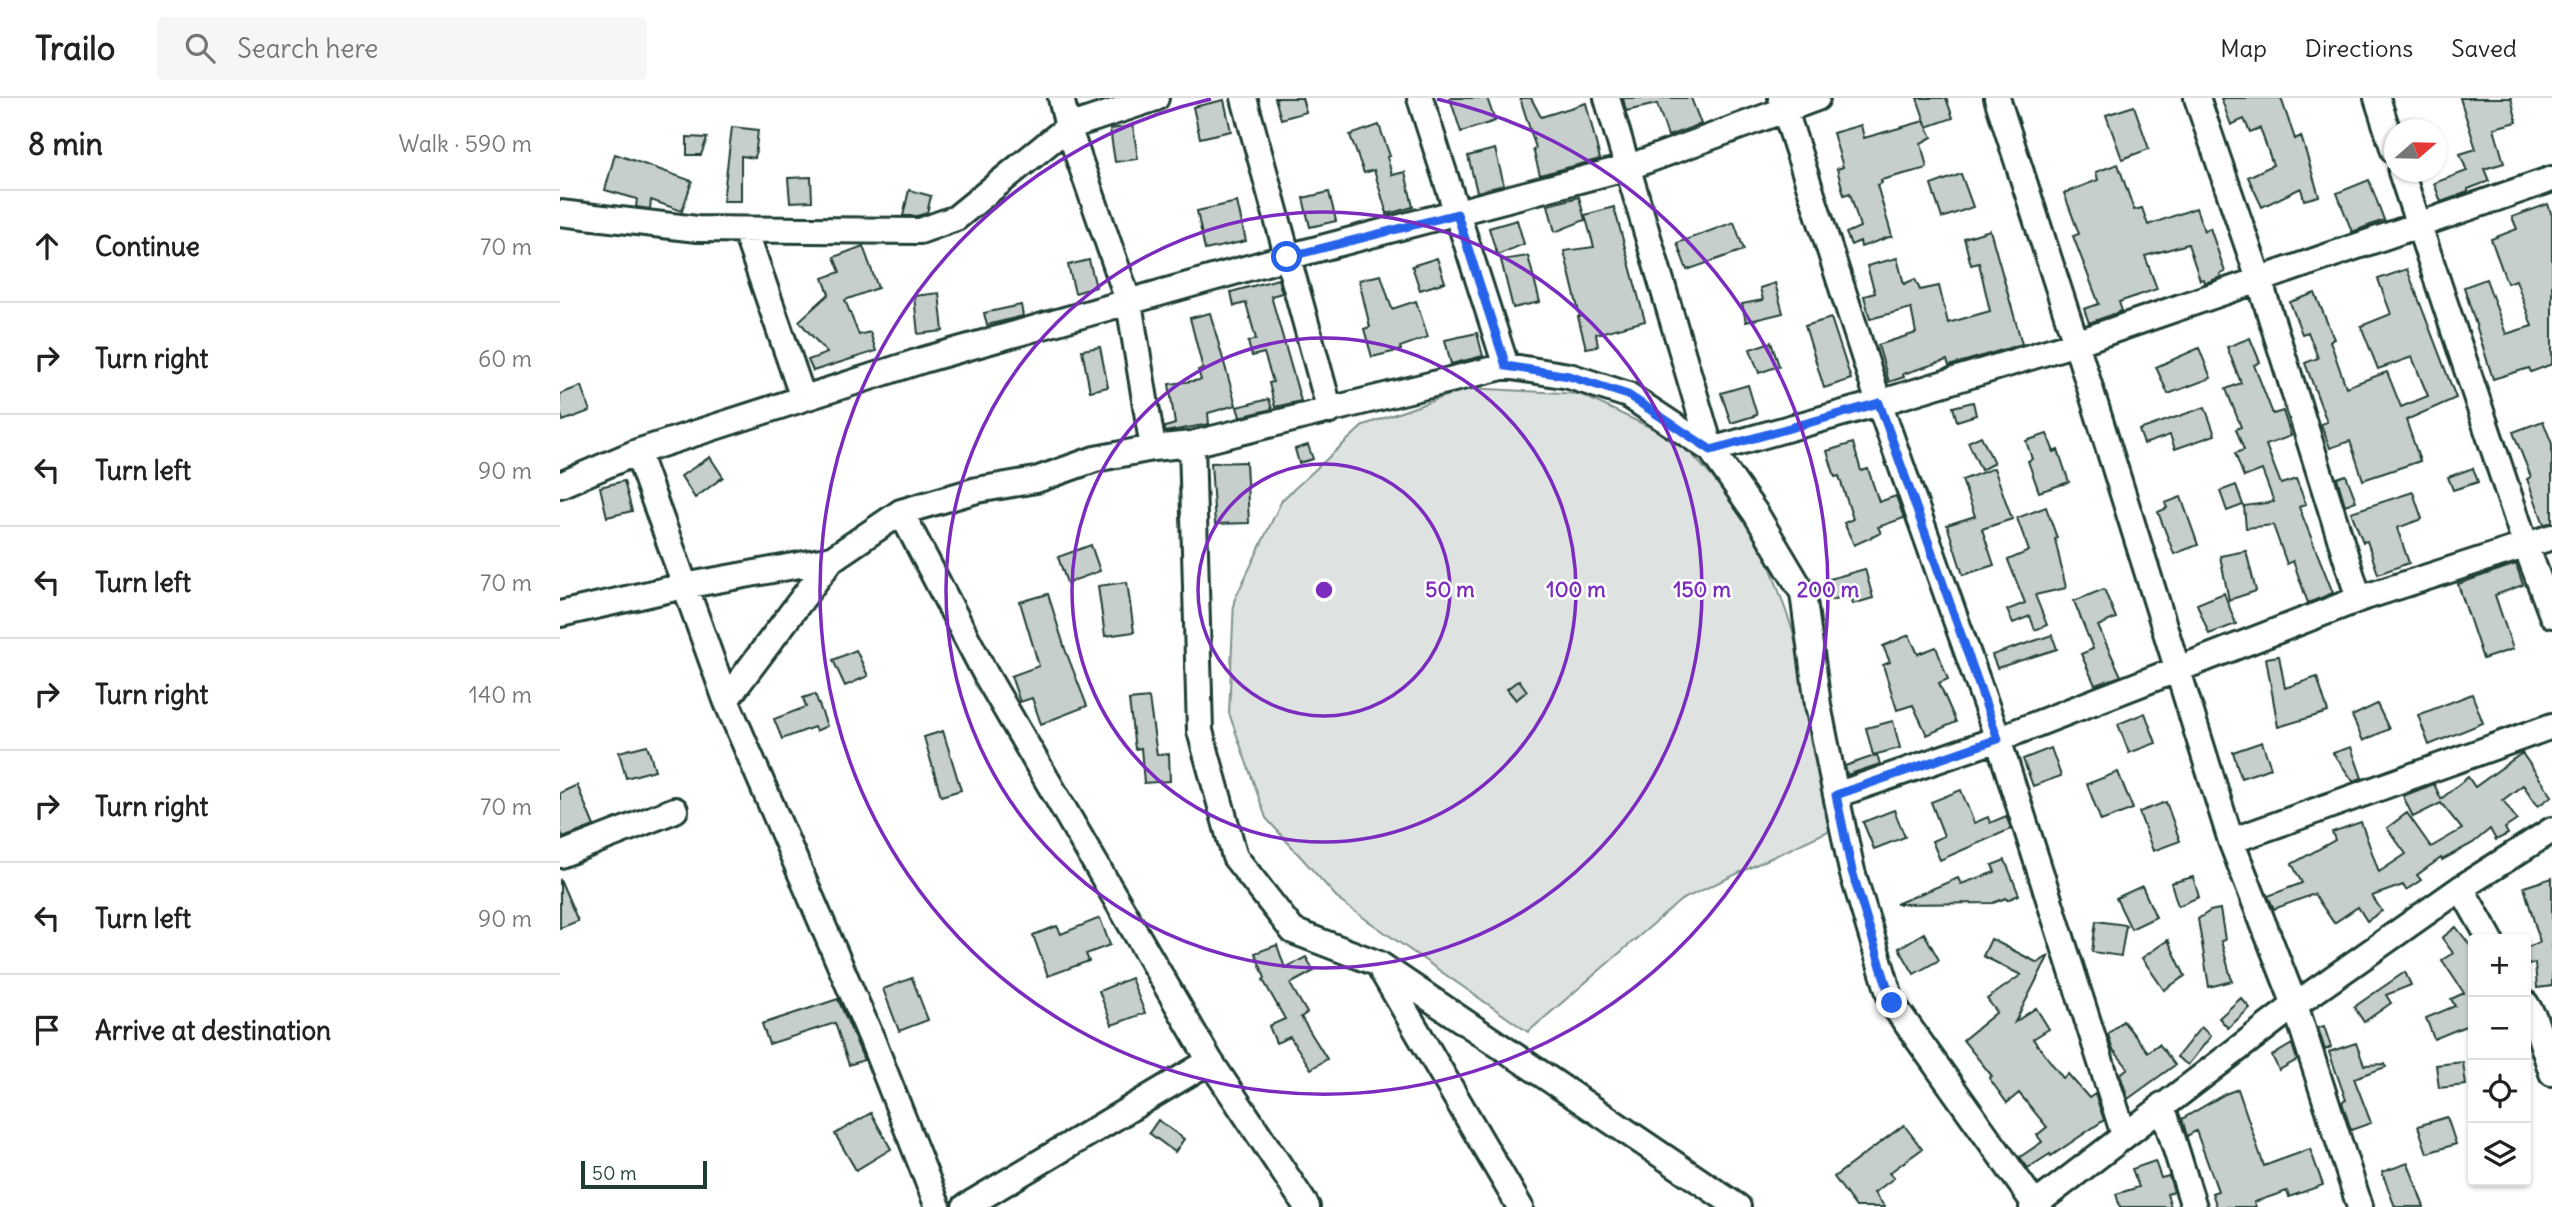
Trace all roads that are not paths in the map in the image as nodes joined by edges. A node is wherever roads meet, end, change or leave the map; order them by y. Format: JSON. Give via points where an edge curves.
{"nodes":[{"id":1,"x":1061,"y":98,"type":"edge"},
{"id":2,"x":1156,"y":98,"type":"edge"},
{"id":3,"x":1244,"y":98,"type":"edge"},
{"id":4,"x":1420,"y":98,"type":"edge"},
{"id":5,"x":1607,"y":98,"type":"edge"},
{"id":6,"x":1817,"y":98,"type":"edge"},
{"id":7,"x":1997,"y":98,"type":"edge"},
{"id":8,"x":2197,"y":98,"type":"edge"},
{"id":9,"x":2377,"y":98,"type":"edge"},
{"id":10,"x":1783,"y":104,"type":"edge"},
{"id":11,"x":2384,"y":119,"type":"edge"},
{"id":12,"x":1068,"y":127,"type":"junction"},
{"id":13,"x":1629,"y":167,"type":"junction"},
{"id":14,"x":2552,"y":179,"type":"edge"},
{"id":15,"x":2404,"y":182,"type":"edge"},
{"id":16,"x":560,"y":213,"type":"edge"},
{"id":17,"x":1457,"y":214,"type":"junction"},
{"id":18,"x":2418,"y":225,"type":"junction"},
{"id":19,"x":744,"y":230,"type":"junction"},
{"id":20,"x":1287,"y":257,"type":"junction"},
{"id":21,"x":2259,"y":279,"type":"junction"},
{"id":22,"x":1129,"y":303,"type":"junction"},
{"id":23,"x":2076,"y":343,"type":"junction"},
{"id":24,"x":1506,"y":366,"type":"junction"},
{"id":25,"x":803,"y":398,"type":"junction"},
{"id":26,"x":1879,"y":403,"type":"junction"},
{"id":27,"x":1330,"y":411,"type":"junction"},
{"id":28,"x":1192,"y":444,"type":"junction"},
{"id":29,"x":1153,"y":447,"type":"junction"},
{"id":30,"x":1711,"y":450,"type":"junction"},
{"id":31,"x":637,"y":452,"type":"junction"},
{"id":32,"x":560,"y":485,"type":"edge"},
{"id":33,"x":901,"y":512,"type":"junction"},
{"id":34,"x":2552,"y":537,"type":"edge"},
{"id":35,"x":2526,"y":546,"type":"junction"},
{"id":36,"x":832,"y":559,"type":"junction"},
{"id":37,"x":684,"y":586,"type":"junction"},
{"id":38,"x":2359,"y":599,"type":"junction"},
{"id":39,"x":560,"y":614,"type":"edge"},
{"id":40,"x":2552,"y":615,"type":"edge"},
{"id":41,"x":2177,"y":669,"type":"junction"},
{"id":42,"x":726,"y":700,"type":"junction"},
{"id":43,"x":2552,"y":726,"type":"edge"},
{"id":44,"x":1998,"y":739,"type":"junction"},
{"id":45,"x":1836,"y":795,"type":"junction"},
{"id":46,"x":675,"y":810,"type":"dead end"},
{"id":47,"x":2552,"y":830,"type":"edge"},
{"id":48,"x":2231,"y":841,"type":"junction"},
{"id":49,"x":560,"y":855,"type":"edge"},
{"id":50,"x":2461,"y":888,"type":"junction"},
{"id":51,"x":2487,"y":934,"type":"edge"},
{"id":52,"x":1379,"y":964,"type":"junction"},
{"id":53,"x":2295,"y":1005,"type":"junction"},
{"id":54,"x":2531,"y":1013,"type":"edge"},
{"id":55,"x":1210,"y":1061,"type":"junction"},
{"id":56,"x":2552,"y":1073,"type":"edge"},
{"id":57,"x":2162,"y":1105,"type":"junction"},
{"id":58,"x":2124,"y":1135,"type":"junction"},
{"id":59,"x":2035,"y":1206,"type":"edge"},
{"id":60,"x":937,"y":1207,"type":"edge"},
{"id":61,"x":965,"y":1207,"type":"edge"},
{"id":62,"x":1307,"y":1207,"type":"edge"},
{"id":63,"x":1520,"y":1207,"type":"edge"},
{"id":64,"x":1738,"y":1207,"type":"edge"},
{"id":65,"x":2194,"y":1207,"type":"edge"},
{"id":66,"x":2360,"y":1207,"type":"edge"}],
"edges":[{"from":1,"to":12,"type":"street"},
{"from":2,"to":12,"type":"street"},
{"from":3,"to":20,"type":"street"},
{"from":4,"to":17,"type":"street"},
{"from":5,"to":13,"type":"street"},
{"from":6,"to":10,"type":"street"},
{"from":7,"to":23,"type":"street"},
{"from":8,"to":21,"type":"street"},
{"from":9,"to":11,"type":"street"},
{"from":10,"to":13,"type":"street"},
{"from":10,"to":26,"type":"street"},
{"from":12,"to":19,"type":"street","via":[[956,218],[920,231]]},
{"from":12,"to":22,"type":"street"},
{"from":13,"to":17,"type":"street"},
{"from":13,"to":30,"type":"street"},
{"from":14,"to":18,"type":"street"},
{"from":15,"to":18,"type":"street"},
{"from":16,"to":19,"type":"street"},
{"from":17,"to":20,"type":"street"},
{"from":17,"to":24,"type":"street"},
{"from":18,"to":21,"type":"street"},
{"from":18,"to":35,"type":"street"},
{"from":19,"to":25,"type":"street"},
{"from":20,"to":22,"type":"street"},
{"from":20,"to":27,"type":"street"},
{"from":21,"to":23,"type":"street"},
{"from":21,"to":38,"type":"street"},
{"from":22,"to":25,"type":"street"},
{"from":22,"to":29,"type":"street"},
{"from":23,"to":26,"type":"street"},
{"from":23,"to":41,"type":"street"},
{"from":24,"to":27,"type":"street"},
{"from":24,"to":30,"type":"street","via":[[1569,376],[1628,395]]},
{"from":25,"to":31,"type":"street"},
{"from":26,"to":30,"type":"street"},
{"from":26,"to":44,"type":"street"},
{"from":27,"to":28,"type":"street"},
{"from":28,"to":29,"type":"street"},
{"from":28,"to":52,"type":"street","via":[[1200,731],[1235,857],[1293,931]]},
{"from":29,"to":33,"type":"street","via":[[1096,458],[1036,480]]},
{"from":30,"to":45,"type":"street","via":[[1803,593]]},
{"from":31,"to":32,"type":"street"},
{"from":31,"to":37,"type":"street"},
{"from":33,"to":36,"type":"street"},
{"from":33,"to":55,"type":"street","via":[[986,675]]},
{"from":34,"to":35,"type":"street"},
{"from":35,"to":38,"type":"street"},
{"from":35,"to":40,"type":"street"},
{"from":36,"to":37,"type":"street"},
{"from":36,"to":42,"type":"street"},
{"from":37,"to":39,"type":"street"},
{"from":37,"to":42,"type":"street"},
{"from":38,"to":41,"type":"street"},
{"from":41,"to":44,"type":"street"},
{"from":41,"to":48,"type":"street"},
{"from":42,"to":60,"type":"street","via":[[872,1037]]},
{"from":43,"to":48,"type":"street"},
{"from":44,"to":45,"type":"street"},
{"from":44,"to":58,"type":"street"},
{"from":45,"to":59,"type":"street","via":[[1852,871],[1892,1003]]},
{"from":46,"to":49,"type":"street"},
{"from":47,"to":50,"type":"street"},
{"from":48,"to":53,"type":"street"},
{"from":50,"to":51,"type":"street"},
{"from":50,"to":53,"type":"street"},
{"from":52,"to":63,"type":"street"},
{"from":52,"to":64,"type":"street"},
{"from":53,"to":57,"type":"street"},
{"from":53,"to":66,"type":"street"},
{"from":54,"to":56,"type":"street"},
{"from":55,"to":61,"type":"street"},
{"from":55,"to":62,"type":"street"},
{"from":57,"to":58,"type":"street"},
{"from":57,"to":65,"type":"street"},
{"from":58,"to":59,"type":"street"}]}
